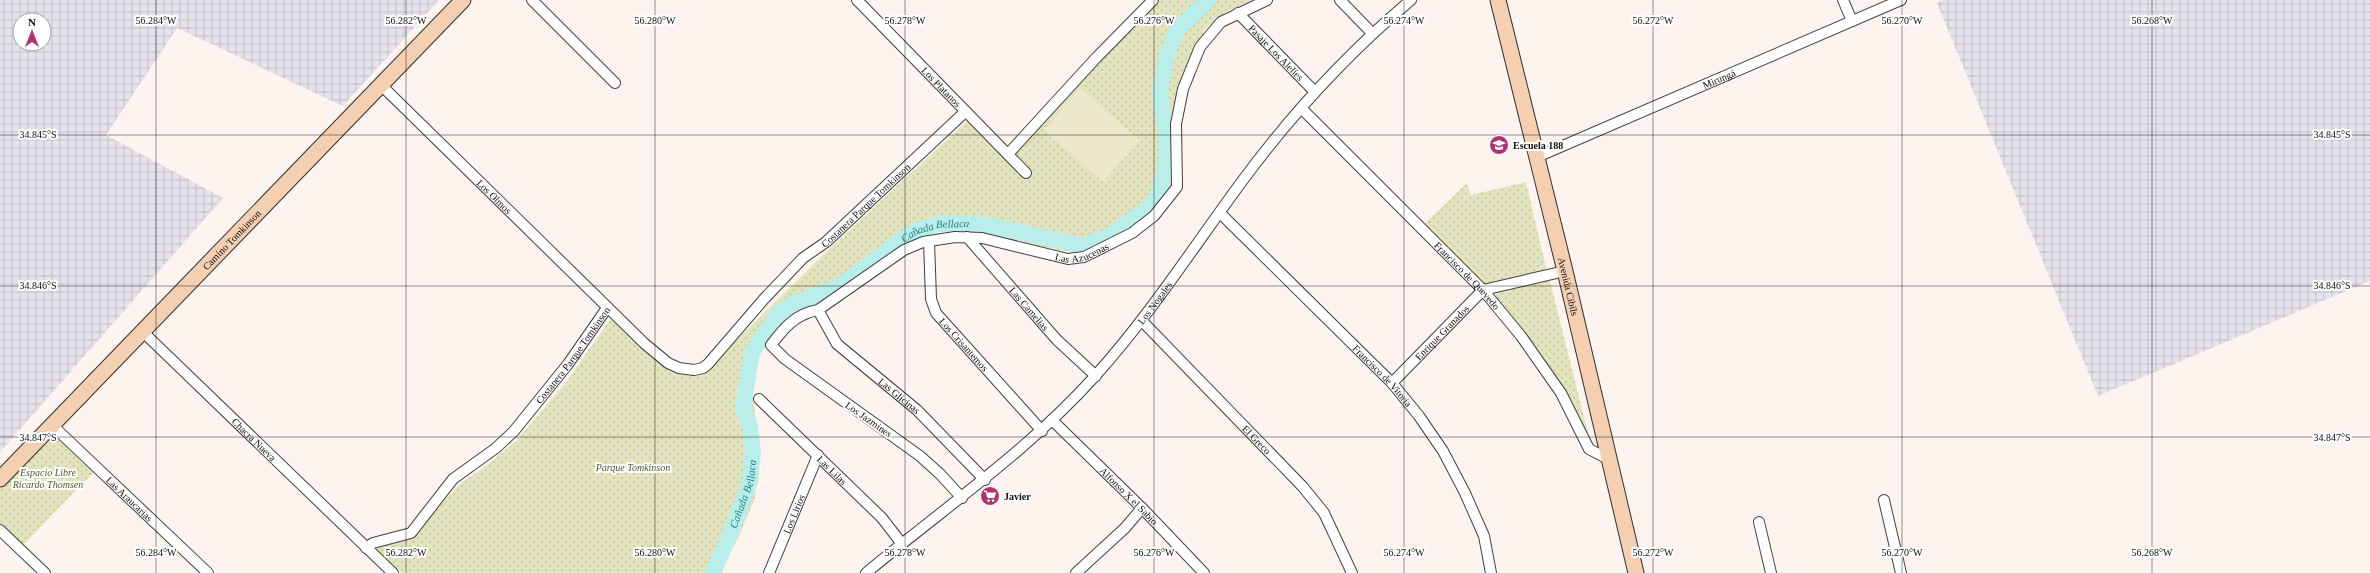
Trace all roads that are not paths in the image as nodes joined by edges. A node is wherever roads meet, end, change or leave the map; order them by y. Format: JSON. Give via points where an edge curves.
{"nodes":[{"id":1,"x":463,"y":0,"type":"edge"},
{"id":2,"x":532,"y":0,"type":"edge"},
{"id":3,"x":857,"y":0,"type":"edge"},
{"id":4,"x":1153,"y":0,"type":"edge"},
{"id":5,"x":1268,"y":0,"type":"edge"},
{"id":6,"x":1340,"y":0,"type":"edge"},
{"id":7,"x":1411,"y":0,"type":"edge"},
{"id":8,"x":1498,"y":0,"type":"edge"},
{"id":9,"x":1843,"y":0,"type":"edge"},
{"id":10,"x":1901,"y":0,"type":"edge"},
{"id":11,"x":1238,"y":13,"type":"junction"},
{"id":12,"x":1852,"y":21,"type":"junction"},
{"id":13,"x":1372,"y":33,"type":"junction"},
{"id":14,"x":615,"y":83,"type":"dead end"},
{"id":15,"x":381,"y":85,"type":"junction"},
{"id":16,"x":1315,"y":92,"type":"junction"},
{"id":17,"x":1301,"y":108,"type":"junction"},
{"id":18,"x":965,"y":112,"type":"junction"},
{"id":19,"x":1008,"y":154,"type":"junction"},
{"id":20,"x":1537,"y":157,"type":"junction"},
{"id":21,"x":1026,"y":173,"type":"dead end"},
{"id":22,"x":1220,"y":213,"type":"junction"},
{"id":23,"x":967,"y":237,"type":"junction"},
{"id":24,"x":929,"y":241,"type":"junction"},
{"id":25,"x":1565,"y":271,"type":"junction"},
{"id":26,"x":1483,"y":290,"type":"junction"},
{"id":27,"x":607,"y":308,"type":"junction"},
{"id":28,"x":818,"y":310,"type":"junction"},
{"id":29,"x":1142,"y":321,"type":"junction"},
{"id":30,"x":142,"y":331,"type":"junction"},
{"id":31,"x":770,"y":345,"type":"joint"},
{"id":32,"x":1096,"y":376,"type":"junction"},
{"id":33,"x":1392,"y":383,"type":"junction"},
{"id":34,"x":759,"y":399,"type":"dead end"},
{"id":35,"x":1052,"y":420,"type":"junction"},
{"id":36,"x":52,"y":425,"type":"junction"},
{"id":37,"x":1042,"y":431,"type":"junction"},
{"id":38,"x":818,"y":455,"type":"junction"},
{"id":39,"x":1610,"y":460,"type":"junction"},
{"id":40,"x":0,"y":479,"type":"edge"},
{"id":41,"x":985,"y":480,"type":"junction"},
{"id":42,"x":962,"y":498,"type":"junction"},
{"id":43,"x":1884,"y":500,"type":"dead end"},
{"id":44,"x":1142,"y":508,"type":"junction"},
{"id":45,"x":1759,"y":522,"type":"dead end"},
{"id":46,"x":0,"y":530,"type":"edge"},
{"id":47,"x":902,"y":544,"type":"junction"},
{"id":48,"x":366,"y":548,"type":"junction"},
{"id":49,"x":45,"y":573,"type":"edge"},
{"id":50,"x":208,"y":573,"type":"edge"},
{"id":51,"x":393,"y":573,"type":"edge"},
{"id":52,"x":769,"y":573,"type":"edge"},
{"id":53,"x":866,"y":573,"type":"edge"},
{"id":54,"x":1076,"y":573,"type":"edge"},
{"id":55,"x":1204,"y":573,"type":"edge"},
{"id":56,"x":1352,"y":573,"type":"edge"},
{"id":57,"x":1491,"y":573,"type":"edge"},
{"id":58,"x":1636,"y":573,"type":"edge"},
{"id":59,"x":1771,"y":573,"type":"edge"},
{"id":60,"x":1901,"y":573,"type":"edge"}],
"edges":[{"from":1,"to":15,"type":"street","name":"Camino Tomkinson"},
{"from":2,"to":14,"type":"street"},
{"from":3,"to":18,"type":"street","name":"Los Platanos"},
{"from":4,"to":19,"type":"street"},
{"from":5,"to":11,"type":"street","name":"Las Azucenas"},
{"from":6,"to":13,"type":"street"},
{"from":7,"to":13,"type":"street","name":"Los Nogales"},
{"from":8,"to":20,"type":"street","name":"Avenida Cibils"},
{"from":9,"to":12,"type":"street"},
{"from":10,"to":12,"type":"street","name":"Mirungá"},
{"from":11,"to":16,"type":"street","name":"Pasaje Los Alelíes"},
{"from":11,"to":23,"type":"street","name":"Las Azucenas","via":[[1211,31],[1192,63],[1183,89],[1176,124],[1177,187],[1147,222],[1132,233],[1084,257],[1068,259],[1009,244]]},
{"from":12,"to":20,"type":"street","name":"Mirungá"},
{"from":13,"to":16,"type":"street","name":"Los Nogales"},
{"from":15,"to":27,"type":"street","name":"Los Olmos","via":[[521,220]]},
{"from":15,"to":30,"type":"street","name":"Camino Tomkinson"},
{"from":16,"to":17,"type":"street","name":"Los Nogales"},
{"from":17,"to":22,"type":"street","name":"Los Nogales"},
{"from":17,"to":26,"type":"street","name":"Francisco de Quevedo"},
{"from":18,"to":19,"type":"street","name":"Los Platanos"},
{"from":18,"to":27,"type":"street","name":"Costanera Parque Tomkinson","via":[[826,242],[803,258],[703,368],[679,368],[668,363]]},
{"from":19,"to":21,"type":"street","name":"Los Platanos"},
{"from":20,"to":25,"type":"street","name":"Avenida Cibils"},
{"from":22,"to":29,"type":"street","name":"Los Nogales"},
{"from":22,"to":33,"type":"street","name":"Francisco de Vitoria"},
{"from":23,"to":24,"type":"street","name":"Las Azucenas"},
{"from":23,"to":32,"type":"street","name":"Las Camelias","via":[[1057,340]]},
{"from":24,"to":28,"type":"street","name":"Las Azucenas","via":[[904,250]]},
{"from":24,"to":37,"type":"street","name":"Los Crisantemos","via":[[930,299],[936,313]]},
{"from":25,"to":26,"type":"street"},
{"from":25,"to":39,"type":"street","name":"Avenida Cibils"},
{"from":26,"to":33,"type":"street","name":"Enrique Granados"},
{"from":26,"to":39,"type":"street","name":"Francisco de Quevedo","via":[[1521,336],[1561,393],[1589,449]]},
{"from":27,"to":48,"type":"street","name":"Costanera Parque Tomkinson","via":[[568,364],[514,431],[453,480],[411,534],[374,543]]},
{"from":28,"to":31,"type":"street","name":"Las Azucenas","via":[[803,313],[794,319]]},
{"from":28,"to":41,"type":"street","name":"Las Glicinas","via":[[837,344],[917,410]]},
{"from":29,"to":32,"type":"street","name":"Los Nogales"},
{"from":29,"to":56,"type":"street","name":"El Greco","via":[[1303,487],[1324,514]]},
{"from":30,"to":36,"type":"street","name":"Camino Tomkinson"},
{"from":30,"to":48,"type":"street","name":"Chacra Nueva"},
{"from":31,"to":42,"type":"street","name":"Los Jazmines","via":[[784,359],[920,456]]},
{"from":32,"to":35,"type":"street","name":"Los Nogales"},
{"from":33,"to":57,"type":"street","name":"Francisco de Vitoria","via":[[1443,451],[1484,536]]},
{"from":34,"to":38,"type":"street","name":"Las Lilas"},
{"from":35,"to":37,"type":"street","name":"Los Nogales"},
{"from":35,"to":44,"type":"street","name":"Alfonso X el Sabio"},
{"from":36,"to":40,"type":"street","name":"Camino Tomkinson"},
{"from":36,"to":50,"type":"street","name":"Las Araucarias"},
{"from":37,"to":41,"type":"street","name":"Los Nogales"},
{"from":38,"to":47,"type":"street","name":"Las Lilas","via":[[882,518]]},
{"from":38,"to":52,"type":"street","name":"Los Lirios"},
{"from":39,"to":58,"type":"street","name":"Avenida Cibils"},
{"from":41,"to":42,"type":"street","name":"Los Nogales"},
{"from":42,"to":47,"type":"street","name":"Los Nogales"},
{"from":43,"to":60,"type":"street"},
{"from":44,"to":54,"type":"street","via":[[1125,528]]},
{"from":44,"to":55,"type":"street","name":"Alfonso X el Sabio"},
{"from":45,"to":59,"type":"street"},
{"from":46,"to":49,"type":"street"},
{"from":47,"to":53,"type":"street","name":"Los Nogales"},
{"from":48,"to":51,"type":"street"}]}
